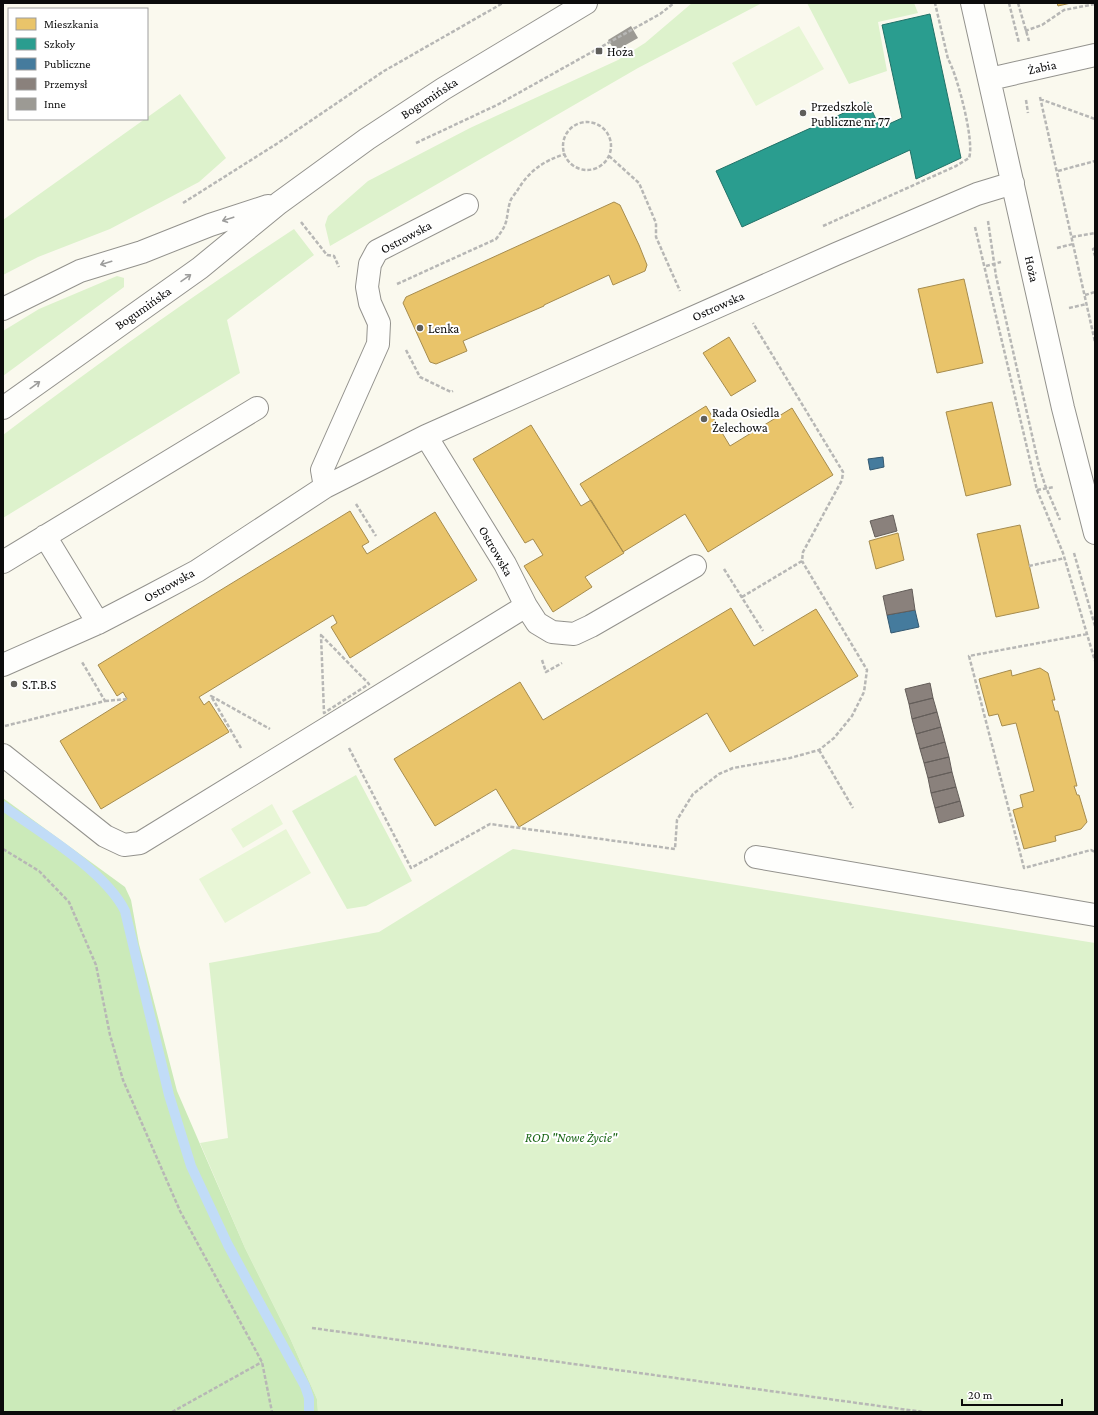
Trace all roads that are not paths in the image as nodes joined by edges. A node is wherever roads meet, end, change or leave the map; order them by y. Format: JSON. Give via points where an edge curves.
{"nodes":[{"id":1,"x":586,"y":3,"type":"edge"},
{"id":2,"x":972,"y":3,"type":"edge"},
{"id":3,"x":1095,"y":55,"type":"edge"},
{"id":4,"x":990,"y":79,"type":"junction"},
{"id":5,"x":1013,"y":183,"type":"junction"},
{"id":6,"x":279,"y":203,"type":"junction"},
{"id":7,"x":467,"y":205,"type":"dead end"},
{"id":8,"x":3,"y":309,"type":"edge"},
{"id":9,"x":3,"y":408,"type":"edge"},
{"id":10,"x":257,"y":408,"type":"dead end"},
{"id":11,"x":426,"y":436,"type":"junction"},
{"id":12,"x":325,"y":487,"type":"junction"},
{"id":13,"x":1095,"y":533,"type":"edge"},
{"id":14,"x":45,"y":536,"type":"junction"},
{"id":15,"x":3,"y":562,"type":"edge"},
{"id":16,"x":695,"y":566,"type":"dead end"},
{"id":17,"x":526,"y":606,"type":"junction"},
{"id":18,"x":98,"y":623,"type":"junction"},
{"id":19,"x":3,"y":665,"type":"edge"},
{"id":20,"x":3,"y":755,"type":"edge"},
{"id":21,"x":756,"y":857,"type":"dead end"},
{"id":22,"x":1095,"y":914,"type":"edge"}],
"edges":[{"from":1,"to":6,"type":"street","name":"Bogumińska","via":[[443,89],[367,139]]},
{"from":2,"to":4,"type":"street","name":"Hoża"},
{"from":3,"to":4,"type":"street","name":"Żabia"},
{"from":4,"to":5,"type":"street","name":"Hoża"},
{"from":5,"to":11,"type":"street","name":"Ostrowska","via":[[977,194],[836,254]]},
{"from":5,"to":13,"type":"street","name":"Hoża","via":[[1062,408]]},
{"from":6,"to":8,"type":"street","name":"Bogumińska","one_way":true,"via":[[210,225],[142,252],[80,271]]},
{"from":9,"to":6,"type":"street","name":"Bogumińska","one_way":true,"via":[[200,268]]},
{"from":7,"to":12,"type":"street","name":"Ostrowska","via":[[377,251],[370,264],[367,287],[370,303],[379,323],[378,344],[322,470]]},
{"from":10,"to":14,"type":"street"},
{"from":11,"to":12,"type":"street","name":"Ostrowska"},
{"from":11,"to":17,"type":"street","name":"Ostrowska","via":[[505,564]]},
{"from":12,"to":18,"type":"street","name":"Ostrowska","via":[[197,570]]},
{"from":14,"to":15,"type":"street"},
{"from":14,"to":18,"type":"street"},
{"from":16,"to":17,"type":"street","name":"Ostrowska","via":[[574,634],[552,632],[537,623]]},
{"from":17,"to":20,"type":"street","via":[[140,843],[124,845],[105,836]]},
{"from":18,"to":19,"type":"street","name":"Ostrowska"},
{"from":21,"to":22,"type":"street"}]}
